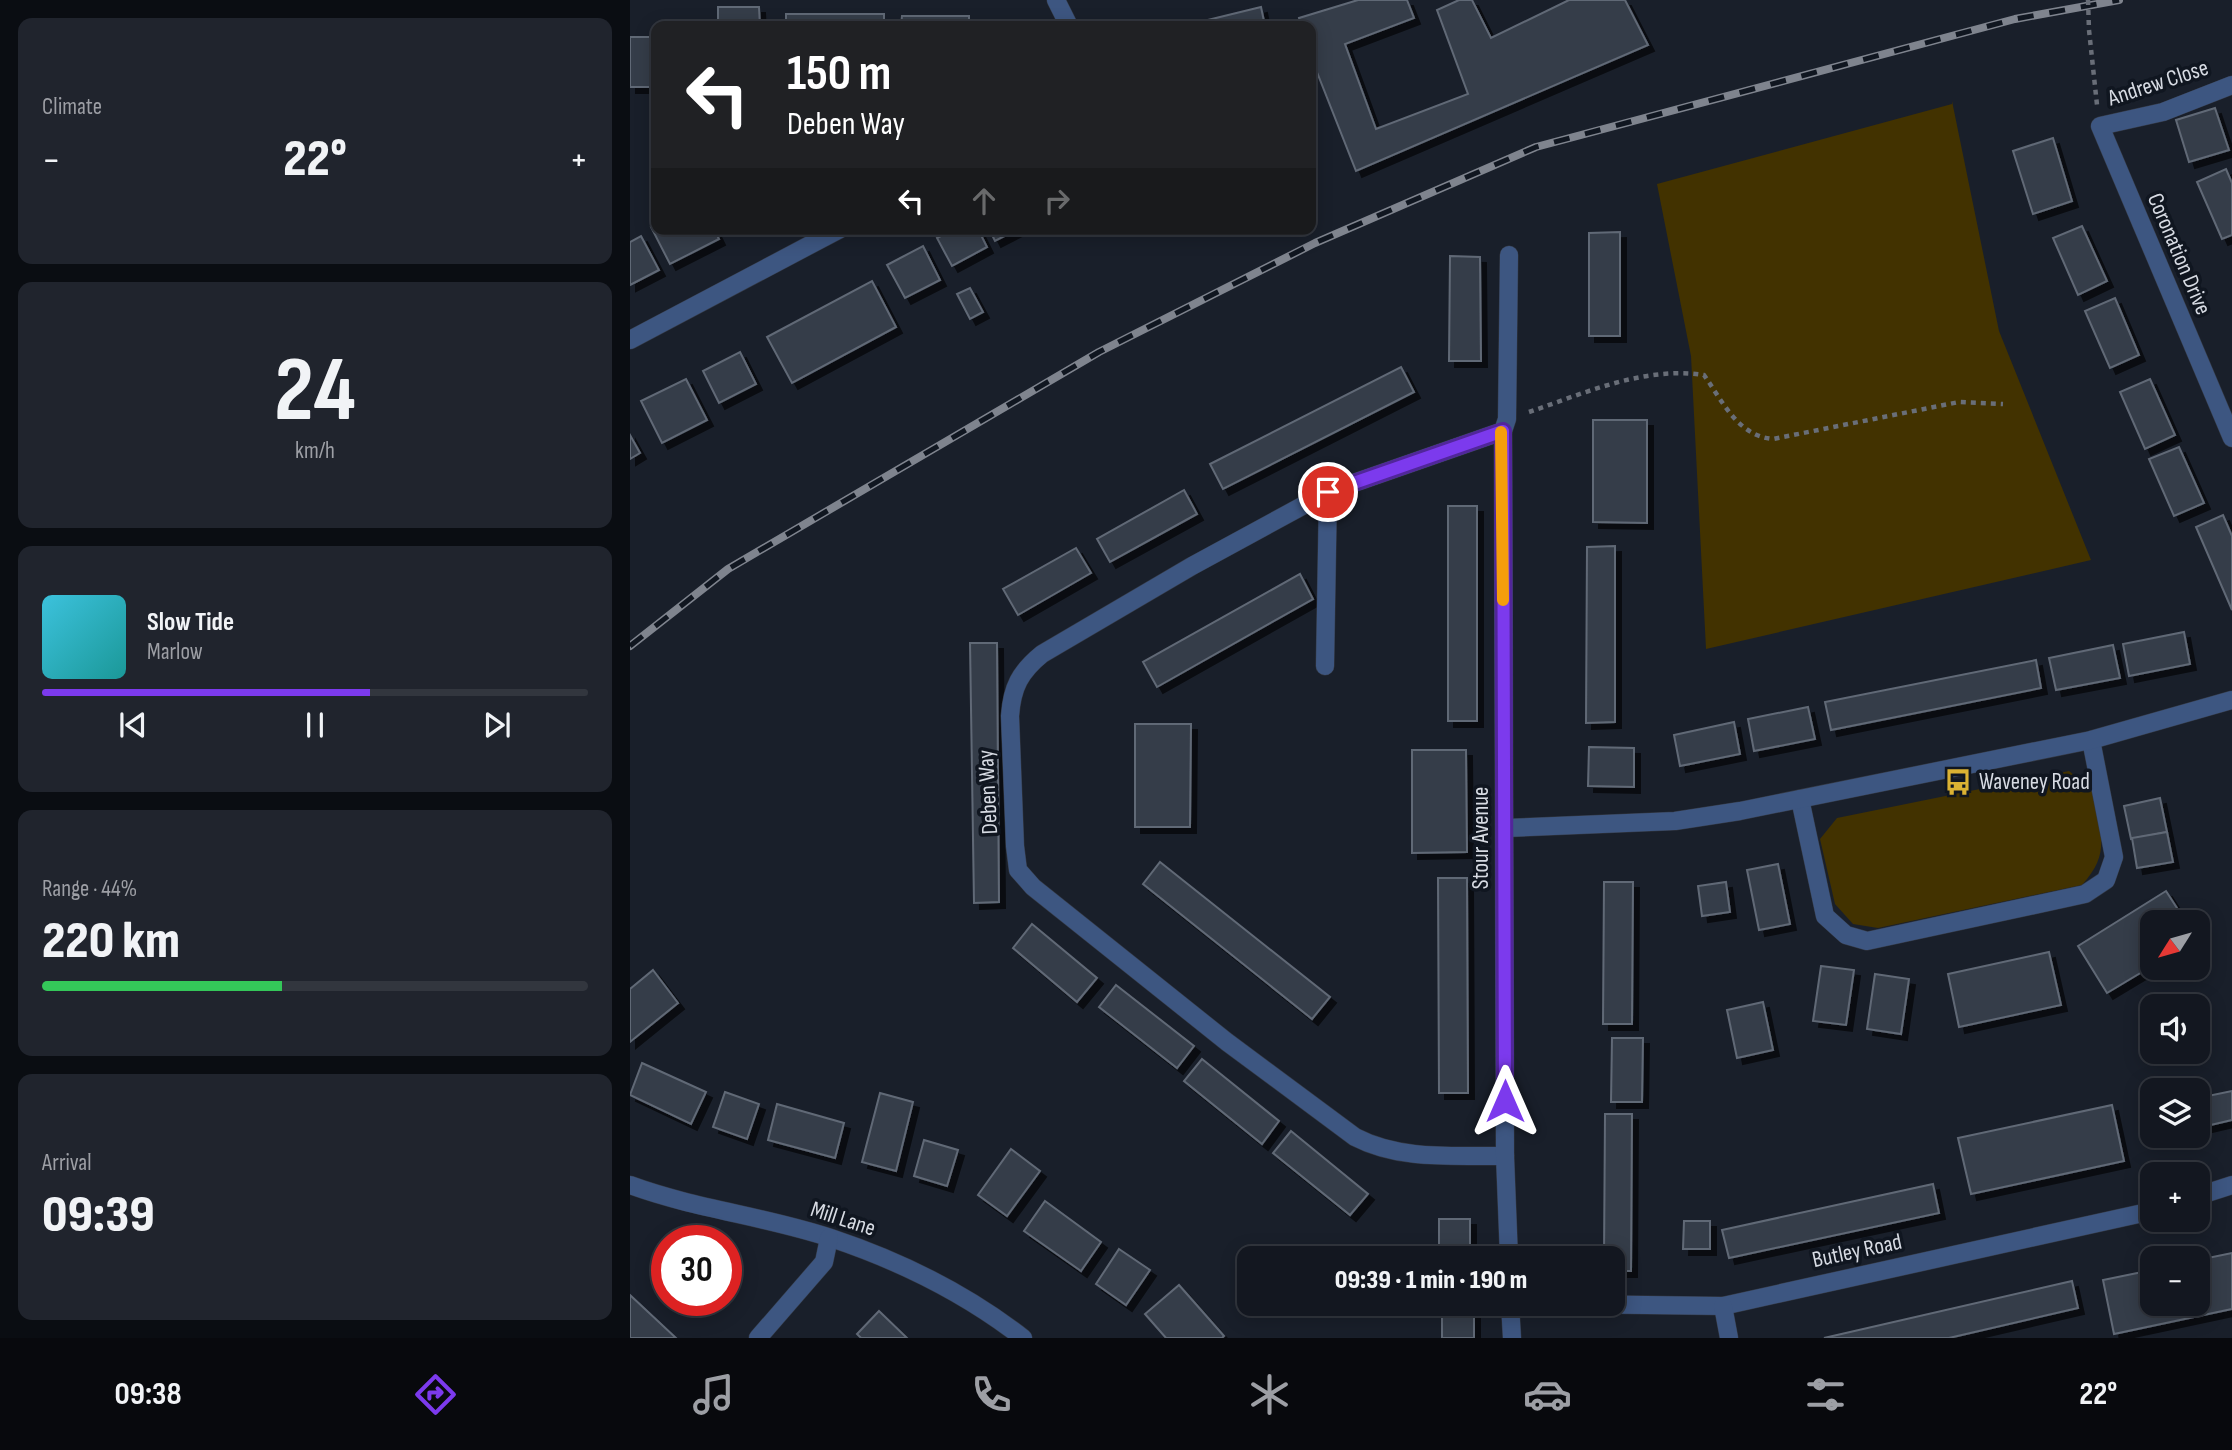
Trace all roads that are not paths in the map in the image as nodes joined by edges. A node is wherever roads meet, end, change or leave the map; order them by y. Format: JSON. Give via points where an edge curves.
{"nodes":[{"id":1,"x":1056,"y":0,"type":"edge"},
{"id":2,"x":1066,"y":21,"type":"edge"},
{"id":3,"x":2232,"y":85,"type":"edge"},
{"id":4,"x":2100,"y":126,"type":"joint"},
{"id":5,"x":829,"y":235,"type":"edge"},
{"id":6,"x":1509,"y":255,"type":"dead end"},
{"id":7,"x":630,"y":340,"type":"edge"},
{"id":8,"x":1505,"y":425,"type":"junction"},
{"id":9,"x":2232,"y":439,"type":"edge"},
{"id":10,"x":1328,"y":492,"type":"junction"},
{"id":11,"x":1325,"y":666,"type":"dead end"},
{"id":12,"x":2232,"y":700,"type":"edge"},
{"id":13,"x":2091,"y":740,"type":"junction"},
{"id":14,"x":1800,"y":799,"type":"junction"},
{"id":15,"x":1506,"y":828,"type":"junction"},
{"id":16,"x":1505,"y":1156,"type":"junction"},
{"id":17,"x":630,"y":1185,"type":"edge"},
{"id":18,"x":2232,"y":1185,"type":"edge"},
{"id":19,"x":2210,"y":1192,"type":"edge"},
{"id":20,"x":2140,"y":1214,"type":"edge"},
{"id":21,"x":830,"y":1238,"type":"junction"},
{"id":22,"x":1509,"y":1246,"type":"edge"},
{"id":23,"x":1625,"y":1305,"type":"edge"},
{"id":24,"x":1723,"y":1306,"type":"junction"},
{"id":25,"x":1511,"y":1316,"type":"edge"},
{"id":26,"x":758,"y":1338,"type":"edge"},
{"id":27,"x":1023,"y":1338,"type":"edge"},
{"id":28,"x":1512,"y":1338,"type":"edge"},
{"id":29,"x":1730,"y":1338,"type":"edge"}],
"edges":[{"from":1,"to":2,"type":"street"},
{"from":3,"to":4,"type":"street","name":"Andrew Close","via":[[2163,112]]},
{"from":4,"to":9,"type":"street","name":"Coronation Drive"},
{"from":5,"to":7,"type":"street"},
{"from":6,"to":8,"type":"street","name":"Stour Avenue"},
{"from":8,"to":10,"type":"street","name":"Deben Way"},
{"from":8,"to":15,"type":"street","name":"Stour Avenue"},
{"from":10,"to":11,"type":"street"},
{"from":10,"to":16,"type":"street","name":"Deben Way","via":[[1192,566],[1042,654],[1022,671],[1010,716],[1018,870],[1117,956],[1355,1137],[1405,1153]]},
{"from":12,"to":13,"type":"street"},
{"from":13,"to":14,"type":"street"},
{"from":13,"to":14,"type":"street","via":[[2115,857],[2100,886],[2062,900],[1867,941],[1846,936],[1825,916]]},
{"from":14,"to":15,"type":"street","via":[[1675,821]]},
{"from":15,"to":16,"type":"street","name":"Stour Avenue"},
{"from":16,"to":22,"type":"street","name":"Stour Avenue"},
{"from":17,"to":21,"type":"street","name":"Mill Lane"},
{"from":18,"to":19,"type":"street"},
{"from":20,"to":24,"type":"street","name":"Butley Road"},
{"from":21,"to":26,"type":"street","via":[[824,1262]]},
{"from":21,"to":27,"type":"street","name":"Mill Lane","via":[[938,1283],[980,1306]]},
{"from":23,"to":24,"type":"street","name":"Butley Road"},
{"from":24,"to":29,"type":"street"},
{"from":25,"to":28,"type":"street"}]}
